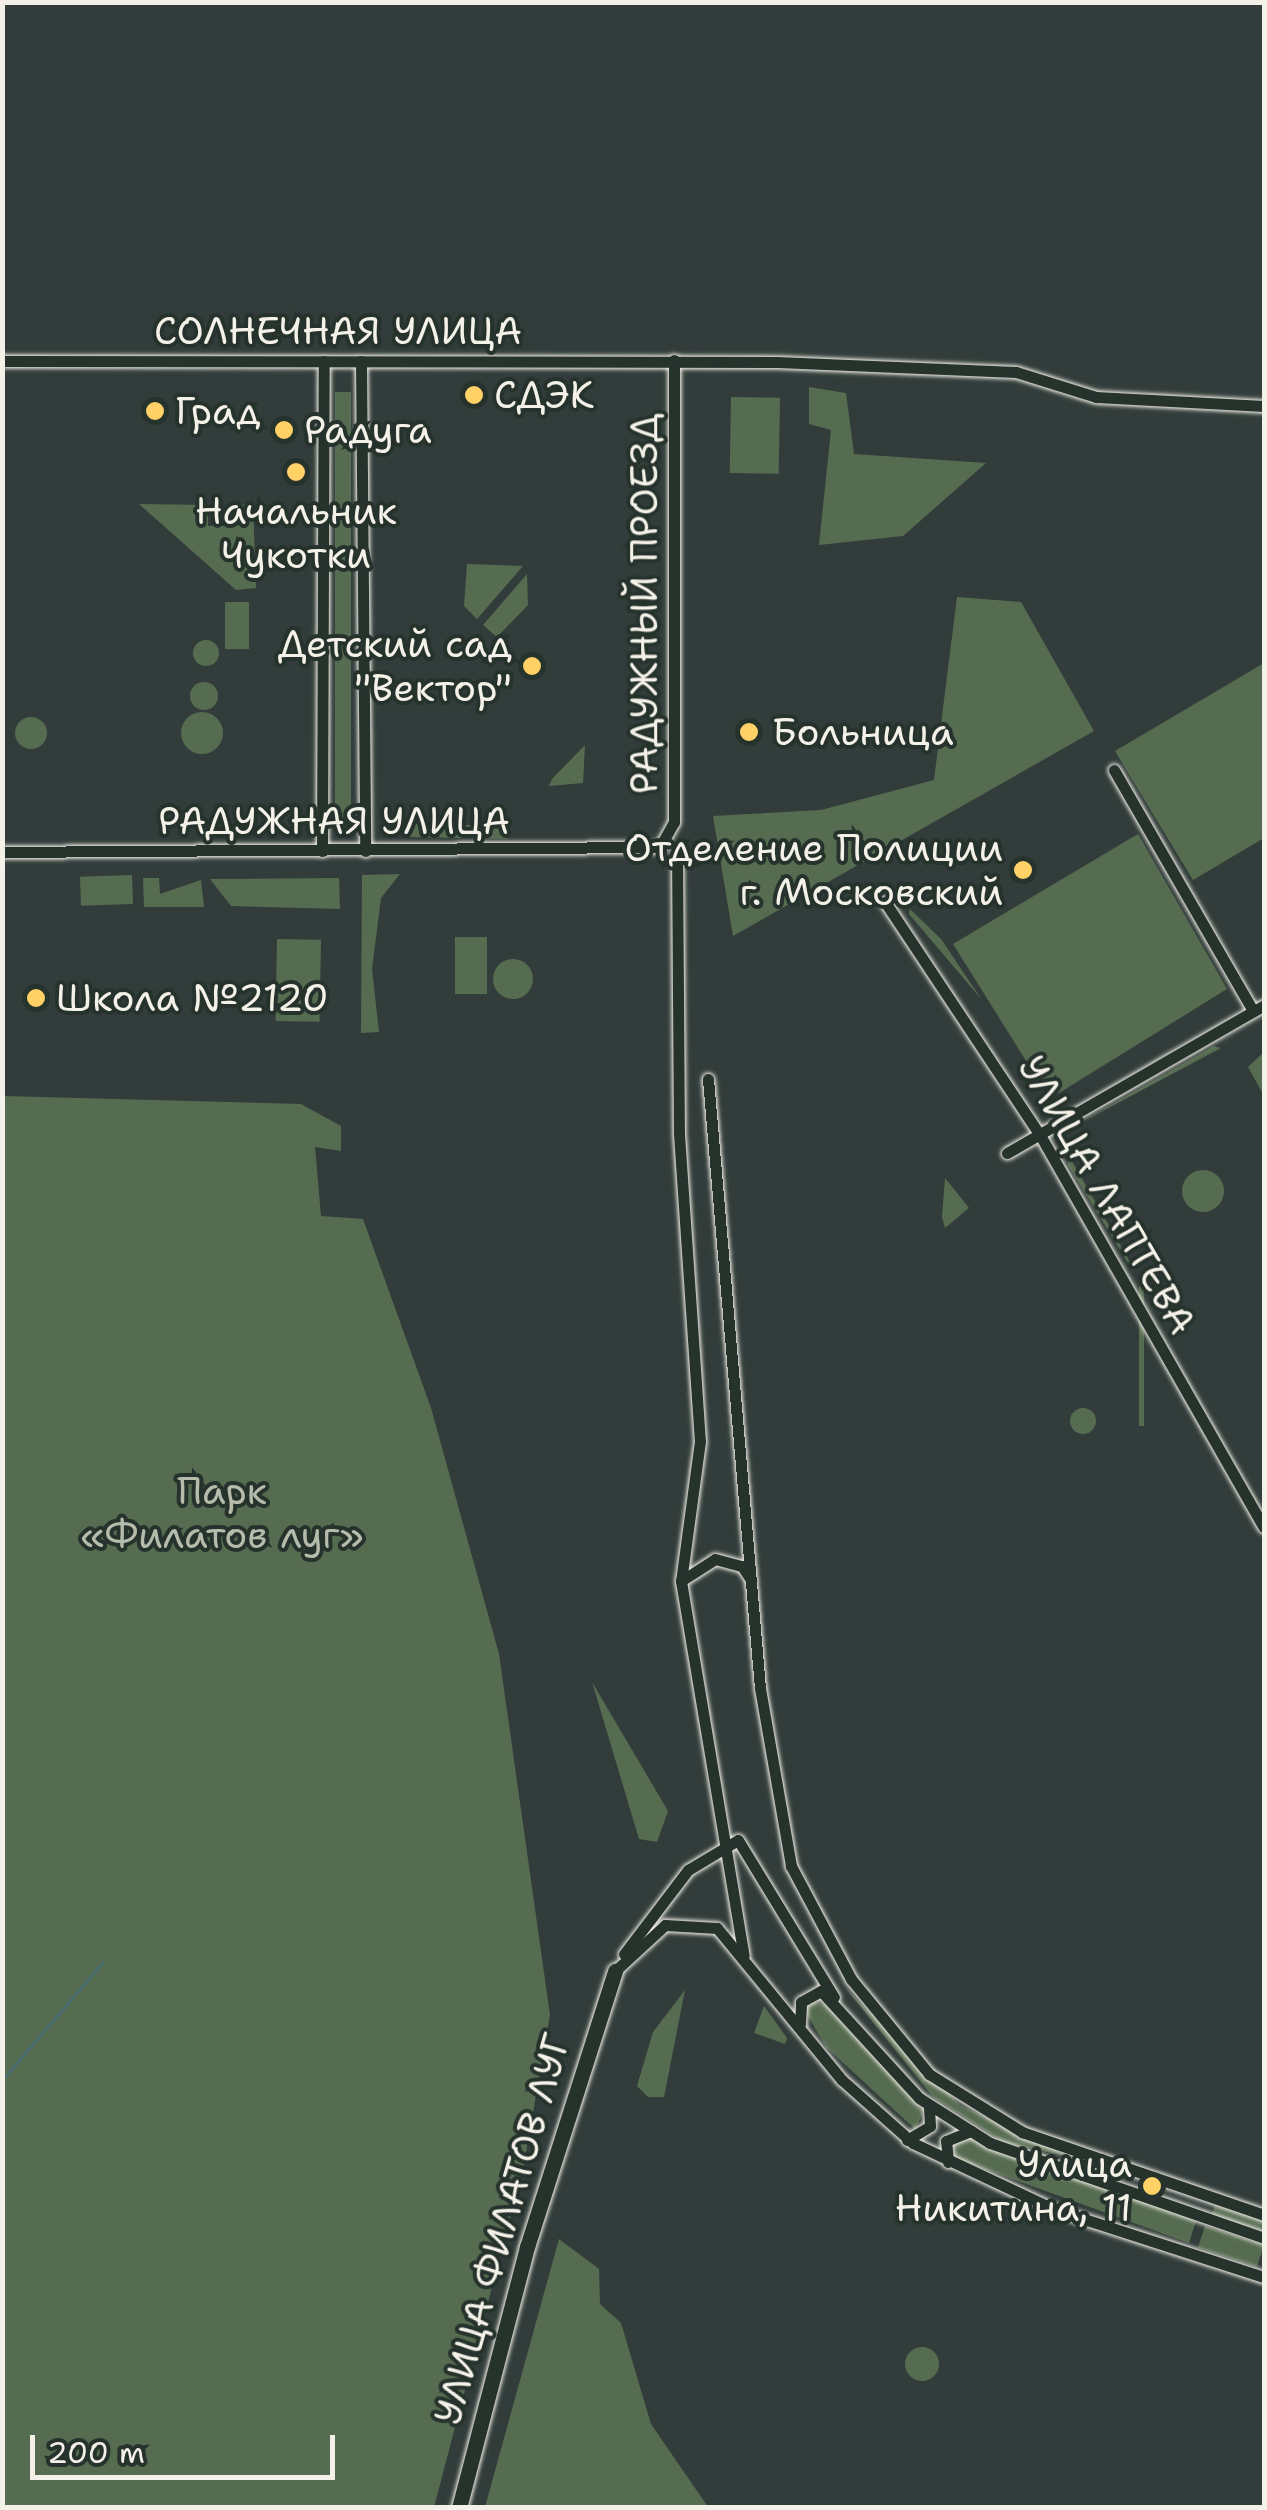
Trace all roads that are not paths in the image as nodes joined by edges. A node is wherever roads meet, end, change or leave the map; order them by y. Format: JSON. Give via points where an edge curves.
{"nodes":[{"id":1,"x":361,"y":360,"type":"junction"},
{"id":2,"x":674,"y":360,"type":"junction"},
{"id":3,"x":2,"y":361,"type":"edge"},
{"id":4,"x":324,"y":361,"type":"junction"},
{"id":5,"x":1264,"y":406,"type":"edge"},
{"id":6,"x":1114,"y":770,"type":"dead end"},
{"id":7,"x":664,"y":844,"type":"joint"},
{"id":8,"x":365,"y":851,"type":"junction"},
{"id":9,"x":676,"y":851,"type":"dead end"},
{"id":10,"x":2,"y":852,"type":"edge"},
{"id":11,"x":322,"y":852,"type":"junction"},
{"id":12,"x":885,"y":902,"type":"dead end"},
{"id":13,"x":1259,"y":1008,"type":"edge"},
{"id":14,"x":708,"y":1079,"type":"dead end"},
{"id":15,"x":1040,"y":1135,"type":"junction"},
{"id":16,"x":1007,"y":1153,"type":"dead end"},
{"id":17,"x":1264,"y":1526,"type":"edge"},
{"id":18,"x":681,"y":1581,"type":"junction"},
{"id":19,"x":754,"y":1584,"type":"junction"},
{"id":20,"x":744,"y":1956,"type":"junction"},
{"id":21,"x":615,"y":1972,"type":"junction"},
{"id":22,"x":836,"y":2000,"type":"junction"},
{"id":23,"x":801,"y":2028,"type":"junction"},
{"id":24,"x":929,"y":2104,"type":"junction"},
{"id":25,"x":970,"y":2131,"type":"junction"},
{"id":26,"x":907,"y":2140,"type":"junction"},
{"id":27,"x":1112,"y":2162,"type":"junction"},
{"id":28,"x":948,"y":2163,"type":"junction"},
{"id":29,"x":1062,"y":2171,"type":"junction"},
{"id":30,"x":1264,"y":2215,"type":"edge"},
{"id":31,"x":1264,"y":2238,"type":"edge"},
{"id":32,"x":1264,"y":2278,"type":"edge"},
{"id":33,"x":459,"y":2508,"type":"edge"}],
"edges":[{"from":1,"to":2,"type":"street","name":"СОЛНЕЧНАЯ УЛИЦА"},
{"from":1,"to":4,"type":"street","name":"СОЛНЕЧНАЯ УЛИЦА"},
{"from":1,"to":8,"type":"street"},
{"from":2,"to":5,"type":"street","name":"СОЛНЕЧНАЯ УЛИЦА","via":[[1016,372],[1096,396]]},
{"from":2,"to":7,"type":"street","name":"РАДУЖНЫЙ ПРОЕЗД","via":[[674,807]]},
{"from":3,"to":4,"type":"street","name":"СОЛНЕЧНАЯ УЛИЦА"},
{"from":4,"to":11,"type":"street"},
{"from":6,"to":13,"type":"street"},
{"from":7,"to":8,"type":"street","name":"РАДУЖНАЯ УЛИЦА"},
{"from":8,"to":11,"type":"street","name":"РАДУЖНАЯ УЛИЦА"},
{"from":9,"to":18,"type":"street","via":[[679,1134],[700,1441]]},
{"from":10,"to":11,"type":"street","name":"РАДУЖНАЯ УЛИЦА"},
{"from":12,"to":15,"type":"street","name":"УЛИЦА ЛАПТЕВА"},
{"from":13,"to":15,"type":"street"},
{"from":14,"to":19,"type":"street"},
{"from":15,"to":16,"type":"street"},
{"from":15,"to":17,"type":"street","name":"УЛИЦА ЛАПТЕВА"},
{"from":18,"to":19,"type":"street","via":[[730,1560]]},
{"from":18,"to":20,"type":"street"},
{"from":19,"to":27,"type":"street","via":[[777,1818],[791,1866],[851,1979],[929,2074],[975,2108]]},
{"from":20,"to":21,"type":"street","name":"УЛИЦА ФИЛАТОВ ЛУГ","via":[[717,1928],[691,1919],[665,1924]]},
{"from":20,"to":23,"type":"street","name":"УЛИЦА ФИЛАТОВ ЛУГ"},
{"from":21,"to":22,"type":"street","name":"УЛИЦА ФИЛАТОВ ЛУГ","via":[[663,1896],[716,1846],[738,1840]]},
{"from":21,"to":33,"type":"street","name":"УЛИЦА ФИЛАТОВ ЛУГ","via":[[526,2247]]},
{"from":22,"to":23,"type":"street","via":[[808,1993]]},
{"from":22,"to":24,"type":"street"},
{"from":23,"to":26,"type":"street","name":"УЛИЦА ФИЛАТОВ ЛУГ"},
{"from":24,"to":25,"type":"street"},
{"from":24,"to":26,"type":"street","via":[[930,2126]]},
{"from":25,"to":28,"type":"street","via":[[946,2140]]},
{"from":25,"to":29,"type":"street"},
{"from":26,"to":28,"type":"street","name":"УЛИЦА ФИЛАТОВ ЛУГ"},
{"from":27,"to":29,"type":"street"},
{"from":27,"to":30,"type":"street"},
{"from":28,"to":32,"type":"street","name":"УЛИЦА ФИЛАТОВ ЛУГ","via":[[1053,2210]]},
{"from":29,"to":31,"type":"street"}]}
